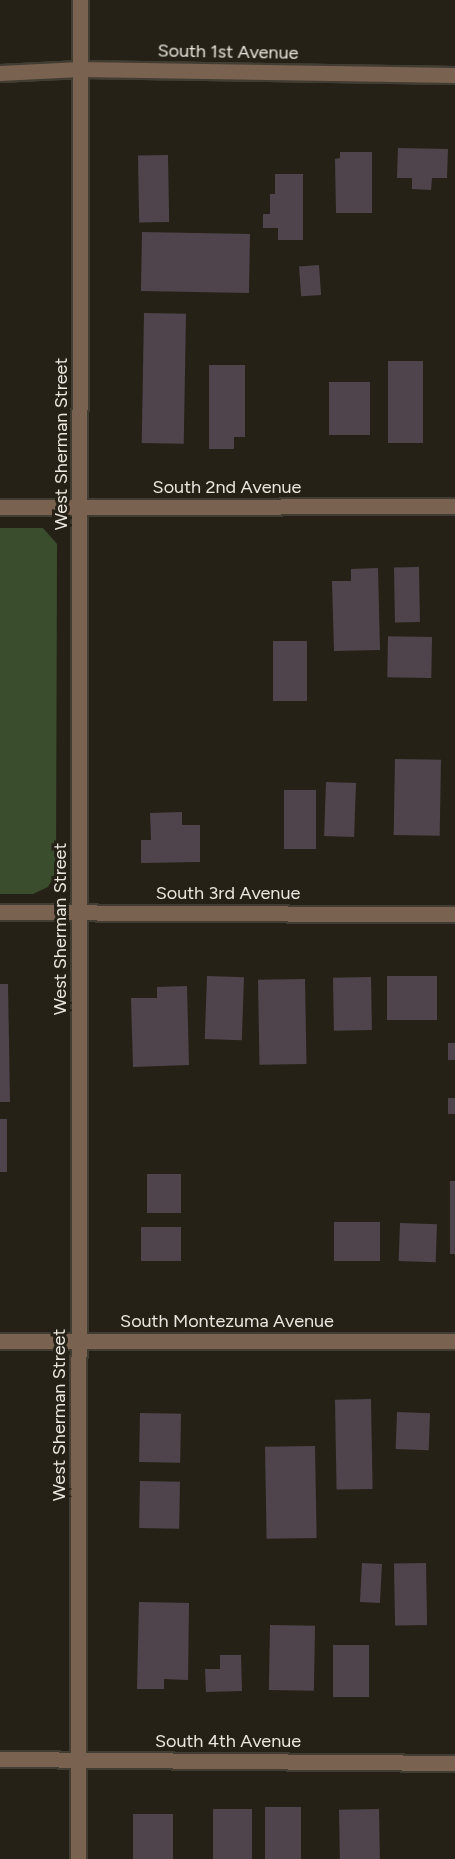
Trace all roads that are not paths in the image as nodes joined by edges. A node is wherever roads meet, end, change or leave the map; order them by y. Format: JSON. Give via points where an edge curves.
{"nodes":[{"id":1,"x":80,"y":0,"type":"edge"},
{"id":2,"x":80,"y":69,"type":"junction"},
{"id":3,"x":0,"y":73,"type":"edge"},
{"id":4,"x":455,"y":75,"type":"edge"},
{"id":5,"x":455,"y":506,"type":"edge"},
{"id":6,"x":0,"y":507,"type":"edge"},
{"id":7,"x":81,"y":507,"type":"junction"},
{"id":8,"x":79,"y":911,"type":"junction"},
{"id":9,"x":0,"y":912,"type":"edge"},
{"id":10,"x":455,"y":914,"type":"edge"},
{"id":11,"x":0,"y":1341,"type":"edge"},
{"id":12,"x":79,"y":1341,"type":"junction"},
{"id":13,"x":455,"y":1341,"type":"edge"},
{"id":14,"x":0,"y":1759,"type":"edge"},
{"id":15,"x":77,"y":1760,"type":"junction"},
{"id":16,"x":455,"y":1762,"type":"edge"},
{"id":17,"x":78,"y":1859,"type":"edge"}],
"edges":[{"from":1,"to":2,"type":"street","name":"West Sherman Street"},
{"from":2,"to":3,"type":"street","name":"South 1st Avenue"},
{"from":2,"to":4,"type":"street","name":"South 1st Avenue"},
{"from":2,"to":7,"type":"street","name":"West Sherman Street"},
{"from":5,"to":7,"type":"street","name":"South 2nd Avenue"},
{"from":6,"to":7,"type":"street","name":"South 2nd Avenue"},
{"from":7,"to":8,"type":"street","name":"West Sherman Street"},
{"from":8,"to":9,"type":"street","name":"South 3rd Avenue"},
{"from":8,"to":10,"type":"street","name":"South 3rd Avenue"},
{"from":8,"to":12,"type":"street","name":"West Sherman Street"},
{"from":11,"to":12,"type":"street","name":"South Montezuma Avenue"},
{"from":12,"to":13,"type":"street","name":"South Montezuma Avenue"},
{"from":12,"to":15,"type":"street","name":"West Sherman Street"},
{"from":14,"to":15,"type":"street","name":"South 4th Avenue"},
{"from":15,"to":16,"type":"street","name":"South 4th Avenue"},
{"from":15,"to":17,"type":"street","name":"West Sherman Street"}]}
